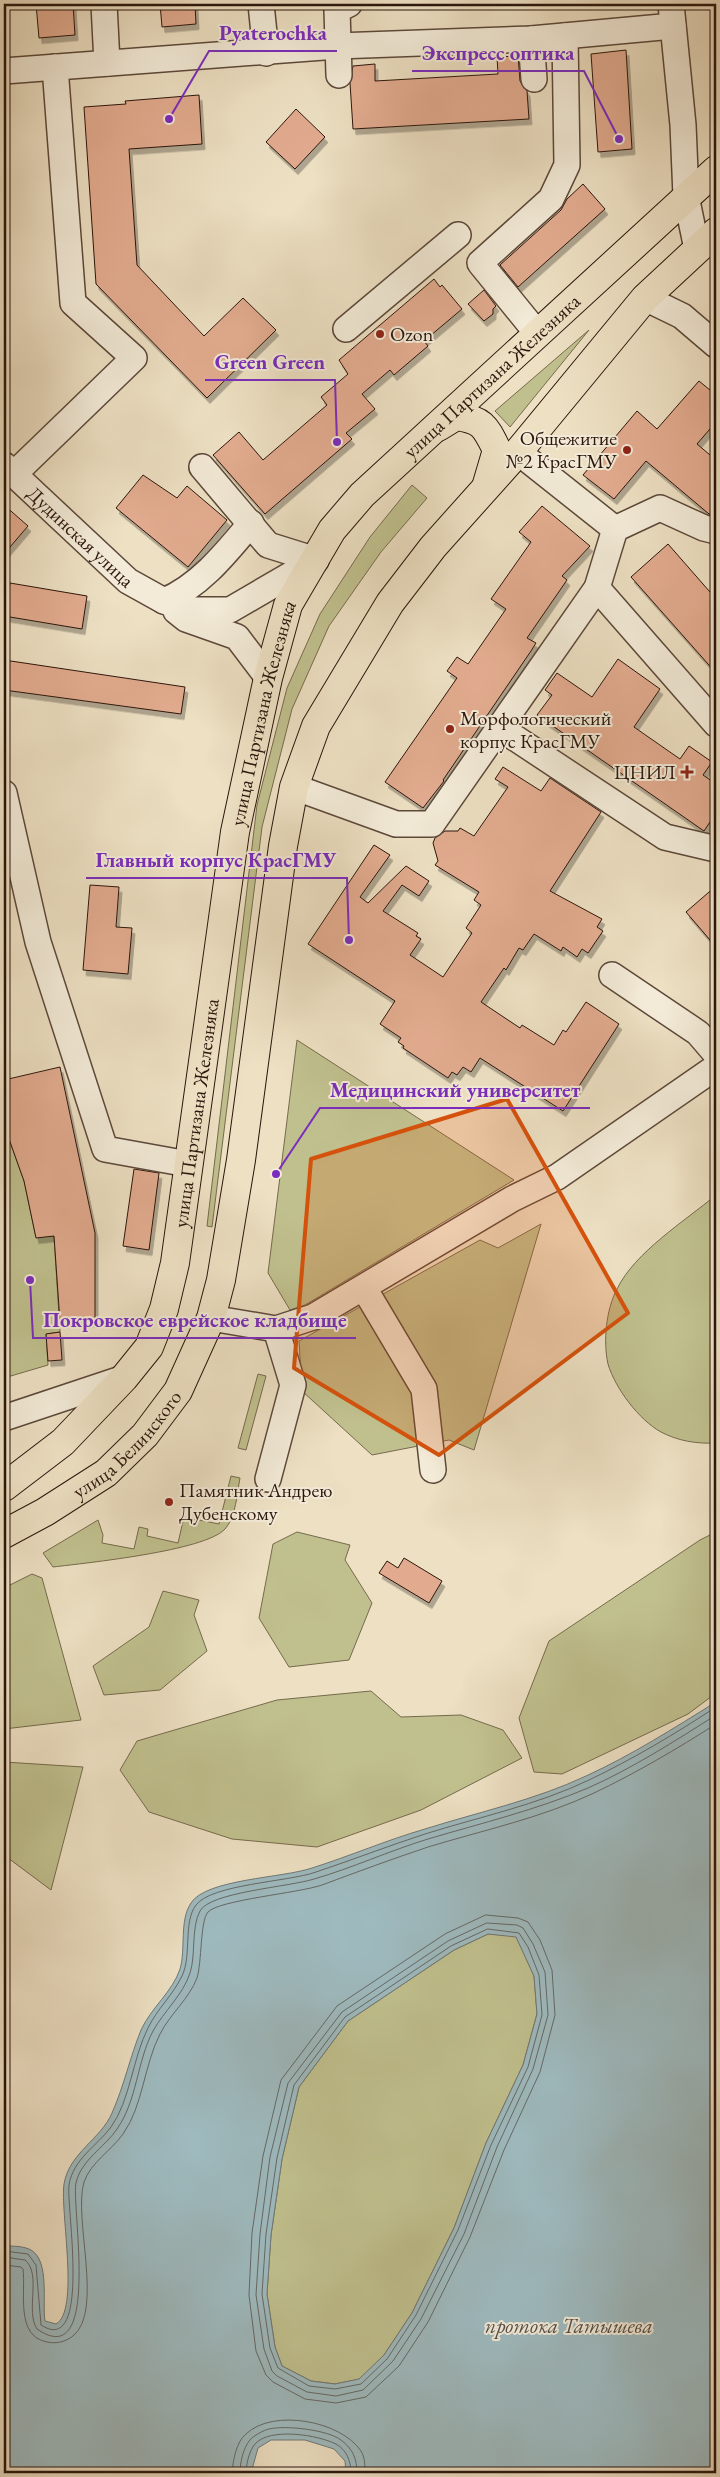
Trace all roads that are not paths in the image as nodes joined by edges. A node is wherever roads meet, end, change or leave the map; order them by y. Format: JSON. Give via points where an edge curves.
{"nodes":[{"id":1,"x":104,"y":4,"type":"edge"},
{"id":2,"x":261,"y":4,"type":"edge"},
{"id":3,"x":349,"y":4,"type":"edge"},
{"id":4,"x":672,"y":15,"type":"edge"},
{"id":5,"x":565,"y":36,"type":"junction"},
{"id":6,"x":531,"y":39,"type":"junction"},
{"id":7,"x":337,"y":46,"type":"junction"},
{"id":8,"x":266,"y":52,"type":"junction"},
{"id":9,"x":107,"y":63,"type":"junction"},
{"id":10,"x":55,"y":67,"type":"junction"},
{"id":11,"x":4,"y":71,"type":"edge"},
{"id":12,"x":339,"y":75,"type":"dead end"},
{"id":13,"x":534,"y":79,"type":"dead end"},
{"id":14,"x":716,"y":170,"type":"edge"},
{"id":15,"x":686,"y":196,"type":"junction"},
{"id":16,"x":458,"y":235,"type":"dead end"},
{"id":17,"x":707,"y":240,"type":"edge"},
{"id":18,"x":645,"y":298,"type":"junction"},
{"id":19,"x":346,"y":329,"type":"dead end"},
{"id":20,"x":537,"y":334,"type":"junction"},
{"id":21,"x":716,"y":345,"type":"edge"},
{"id":22,"x":433,"y":430,"type":"junction"},
{"id":23,"x":518,"y":452,"type":"junction"},
{"id":24,"x":202,"y":467,"type":"dead end"},
{"id":25,"x":9,"y":470,"type":"edge"},
{"id":26,"x":485,"y":490,"type":"junction"},
{"id":27,"x":251,"y":523,"type":"junction"},
{"id":28,"x":615,"y":529,"type":"junction"},
{"id":29,"x":716,"y":532,"type":"edge"},
{"id":30,"x":316,"y":560,"type":"junction"},
{"id":31,"x":597,"y":588,"type":"junction"},
{"id":32,"x":164,"y":601,"type":"junction"},
{"id":33,"x":268,"y":678,"type":"junction"},
{"id":34,"x":716,"y":724,"type":"edge"},
{"id":35,"x":500,"y":728,"type":"junction"},
{"id":36,"x":294,"y":787,"type":"junction"},
{"id":37,"x":4,"y":793,"type":"edge"},
{"id":38,"x":716,"y":849,"type":"edge"},
{"id":39,"x":612,"y":975,"type":"dead end"},
{"id":40,"x":716,"y":1054,"type":"edge"},
{"id":41,"x":716,"y":1067,"type":"edge"},
{"id":42,"x":188,"y":1164,"type":"junction"},
{"id":43,"x":364,"y":1288,"type":"junction"},
{"id":44,"x":210,"y":1318,"type":"junction"},
{"id":45,"x":276,"y":1329,"type":"junction"},
{"id":46,"x":124,"y":1378,"type":"junction"},
{"id":47,"x":4,"y":1418,"type":"edge"},
{"id":48,"x":433,"y":1470,"type":"dead end"},
{"id":49,"x":268,"y":1479,"type":"dead end"},
{"id":50,"x":4,"y":1487,"type":"edge"},
{"id":51,"x":4,"y":1534,"type":"edge"}],
"edges":[{"from":1,"to":9,"type":"street"},
{"from":2,"to":8,"type":"street"},
{"from":3,"to":7,"type":"street","via":[[337,10]]},
{"from":4,"to":5,"type":"street"},
{"from":4,"to":15,"type":"street"},
{"from":5,"to":6,"type":"street"},
{"from":5,"to":20,"type":"street","via":[[567,165],[552,199],[480,264]]},
{"from":6,"to":7,"type":"street"},
{"from":6,"to":13,"type":"street"},
{"from":7,"to":8,"type":"street"},
{"from":7,"to":12,"type":"street"},
{"from":8,"to":9,"type":"street"},
{"from":9,"to":10,"type":"street"},
{"from":10,"to":11,"type":"street"},
{"from":10,"to":25,"type":"street","via":[[73,303],[134,358]]},
{"from":14,"to":15,"type":"main road","name":"улица Партизана Железняка"},
{"from":15,"to":17,"type":"street"},
{"from":15,"to":20,"type":"main road","name":"улица Партизана Железняка"},
{"from":16,"to":19,"type":"street"},
{"from":17,"to":18,"type":"main road"},
{"from":18,"to":21,"type":"street","via":[[682,316]]},
{"from":18,"to":23,"type":"main road"},
{"from":20,"to":22,"type":"main road","name":"улица Партизана Железняка"},
{"from":22,"to":26,"type":"main road","via":[[456,416],[474,419],[485,426],[497,450]]},
{"from":22,"to":30,"type":"main road","name":"улица Партизана Железняка","via":[[362,495],[332,530]]},
{"from":23,"to":26,"type":"main road"},
{"from":23,"to":28,"type":"street"},
{"from":24,"to":27,"type":"street"},
{"from":25,"to":32,"type":"street","name":"Дудинская улица","via":[[128,582]]},
{"from":26,"to":36,"type":"main road","via":[[433,547],[390,603],[316,726]]},
{"from":27,"to":30,"type":"street","via":[[268,545]]},
{"from":27,"to":32,"type":"street","via":[[219,561],[178,595]]},
{"from":28,"to":29,"type":"street","via":[[660,508]]},
{"from":28,"to":31,"type":"street"},
{"from":30,"to":32,"type":"street","via":[[230,610],[192,610]]},
{"from":30,"to":33,"type":"main road","name":"улица Партизана Железняка","via":[[288,605]]},
{"from":31,"to":34,"type":"street"},
{"from":31,"to":35,"type":"street"},
{"from":32,"to":33,"type":"street","via":[[186,619],[237,638]]},
{"from":33,"to":42,"type":"main road","name":"улица Партизана Железняка","via":[[235,832]]},
{"from":35,"to":36,"type":"street","via":[[432,824],[396,824]]},
{"from":35,"to":38,"type":"street","via":[[665,837]]},
{"from":36,"to":44,"type":"main road","via":[[283,846],[238,1178],[221,1280]]},
{"from":37,"to":42,"type":"street","via":[[38,942],[105,1149]]},
{"from":39,"to":40,"type":"street","via":[[698,1033]]},
{"from":41,"to":43,"type":"street","via":[[557,1178],[512,1199]]},
{"from":42,"to":46,"type":"main road","name":"улица Партизана Железняка","via":[[175,1264],[164,1308],[149,1346]]},
{"from":43,"to":45,"type":"street","via":[[312,1317]]},
{"from":43,"to":48,"type":"street","via":[[424,1389]]},
{"from":44,"to":45,"type":"street"},
{"from":44,"to":51,"type":"main road","name":"улица Белинского","via":[[178,1391],[145,1436],[106,1473]]},
{"from":45,"to":49,"type":"street","via":[[293,1385]]},
{"from":46,"to":47,"type":"street"},
{"from":46,"to":50,"type":"main road","via":[[63,1442]]}]}
